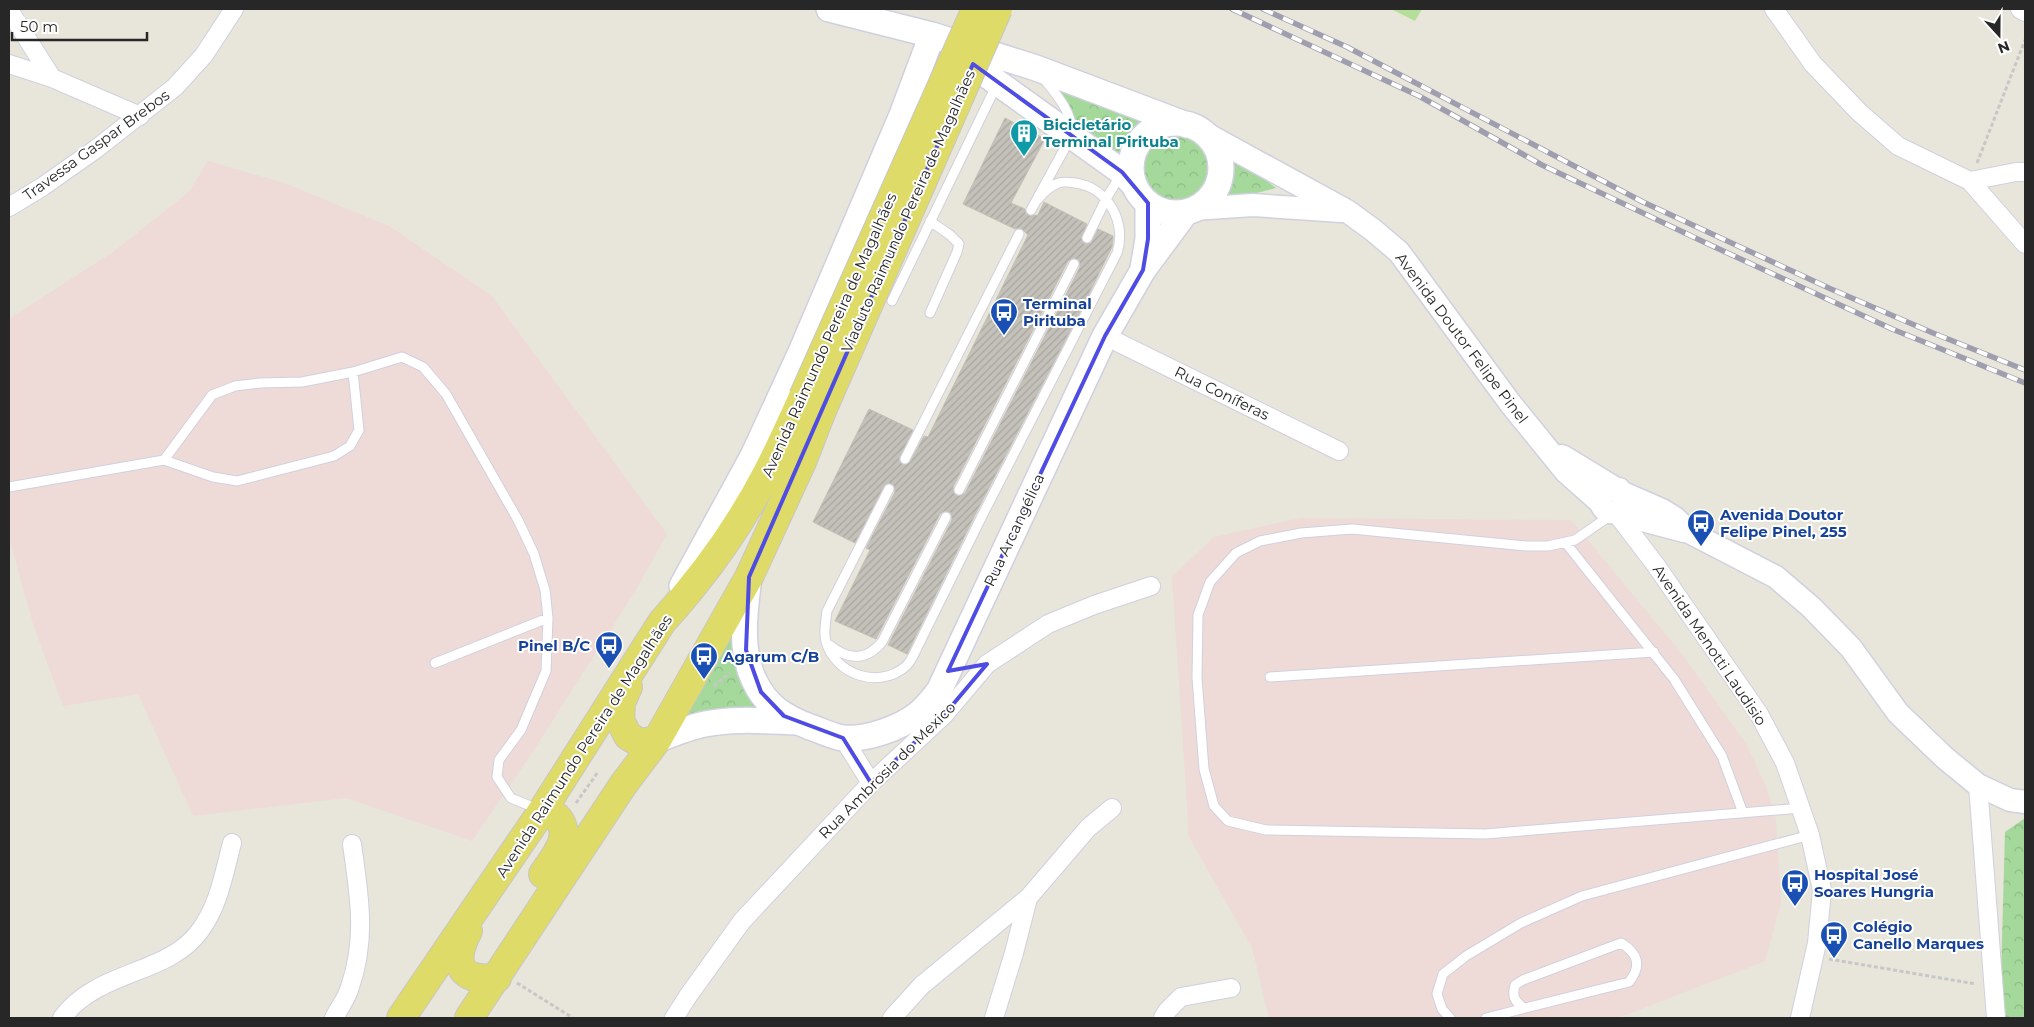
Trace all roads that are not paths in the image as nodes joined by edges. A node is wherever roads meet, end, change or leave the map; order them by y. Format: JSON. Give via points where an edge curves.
{"nodes":[{"id":1,"x":234,"y":9,"type":"edge"},
{"id":2,"x":829,"y":9,"type":"edge"},
{"id":3,"x":976,"y":9,"type":"edge"},
{"id":4,"x":998,"y":9,"type":"edge"},
{"id":5,"x":1774,"y":9,"type":"edge"},
{"id":6,"x":2020,"y":9,"type":"edge"},
{"id":7,"x":9,"y":10,"type":"edge"},
{"id":8,"x":2025,"y":12,"type":"edge"},
{"id":9,"x":932,"y":35,"type":"junction"},
{"id":10,"x":9,"y":64,"type":"edge"},
{"id":11,"x":1036,"y":68,"type":"junction"},
{"id":12,"x":52,"y":78,"type":"junction"},
{"id":13,"x":998,"y":81,"type":"junction"},
{"id":14,"x":140,"y":116,"type":"junction"},
{"id":15,"x":1193,"y":128,"type":"junction"},
{"id":16,"x":1072,"y":135,"type":"junction"},
{"id":17,"x":2025,"y":172,"type":"edge"},
{"id":18,"x":1970,"y":180,"type":"junction"},
{"id":19,"x":1135,"y":187,"type":"junction"},
{"id":20,"x":1038,"y":198,"type":"junction"},
{"id":21,"x":1106,"y":199,"type":"junction"},
{"id":22,"x":9,"y":207,"type":"edge"},
{"id":23,"x":1031,"y":210,"type":"dead end"},
{"id":24,"x":1190,"y":211,"type":"junction"},
{"id":25,"x":1347,"y":211,"type":"junction"},
{"id":26,"x":930,"y":221,"type":"junction"},
{"id":27,"x":1019,"y":234,"type":"dead end"},
{"id":28,"x":1087,"y":238,"type":"dead end"},
{"id":29,"x":2025,"y":244,"type":"edge"},
{"id":30,"x":1074,"y":264,"type":"dead end"},
{"id":31,"x":1143,"y":270,"type":"junction"},
{"id":32,"x":892,"y":301,"type":"dead end"},
{"id":33,"x":930,"y":312,"type":"dead end"},
{"id":34,"x":1105,"y":336,"type":"junction"},
{"id":35,"x":353,"y":372,"type":"junction"},
{"id":36,"x":812,"y":405,"type":"junction"},
{"id":37,"x":1339,"y":450,"type":"dead end"},
{"id":38,"x":905,"y":459,"type":"dead end"},
{"id":39,"x":164,"y":460,"type":"junction"},
{"id":40,"x":9,"y":487,"type":"edge"},
{"id":41,"x":889,"y":490,"type":"dead end"},
{"id":42,"x":960,"y":490,"type":"dead end"},
{"id":43,"x":1614,"y":503,"type":"junction"},
{"id":44,"x":946,"y":517,"type":"dead end"},
{"id":45,"x":1565,"y":542,"type":"junction"},
{"id":46,"x":748,"y":577,"type":"junction"},
{"id":47,"x":1151,"y":586,"type":"dead end"},
{"id":48,"x":548,"y":618,"type":"junction"},
{"id":49,"x":662,"y":622,"type":"junction"},
{"id":50,"x":826,"y":642,"type":"junction"},
{"id":51,"x":1654,"y":652,"type":"junction"},
{"id":52,"x":642,"y":653,"type":"junction"},
{"id":53,"x":435,"y":663,"type":"dead end"},
{"id":54,"x":987,"y":664,"type":"junction"},
{"id":55,"x":948,"y":671,"type":"junction"},
{"id":56,"x":1270,"y":677,"type":"dead end"},
{"id":57,"x":798,"y":722,"type":"junction"},
{"id":58,"x":843,"y":738,"type":"junction"},
{"id":59,"x":657,"y":740,"type":"junction"},
{"id":60,"x":871,"y":783,"type":"junction"},
{"id":61,"x":1978,"y":785,"type":"junction"},
{"id":62,"x":2025,"y":802,"type":"edge"},
{"id":63,"x":1112,"y":808,"type":"dead end"},
{"id":64,"x":1801,"y":808,"type":"junction"},
{"id":65,"x":542,"y":811,"type":"junction"},
{"id":66,"x":1743,"y":813,"type":"junction"},
{"id":67,"x":1810,"y":835,"type":"junction"},
{"id":68,"x":232,"y":842,"type":"dead end"},
{"id":69,"x":352,"y":844,"type":"dead end"},
{"id":70,"x":487,"y":892,"type":"junction"},
{"id":71,"x":1028,"y":898,"type":"junction"},
{"id":72,"x":519,"y":941,"type":"junction"},
{"id":73,"x":499,"y":975,"type":"junction"},
{"id":74,"x":1231,"y":988,"type":"dead end"},
{"id":75,"x":1994,"y":992,"type":"junction"},
{"id":76,"x":1524,"y":1008,"type":"junction"},
{"id":77,"x":62,"y":1018,"type":"edge"},
{"id":78,"x":334,"y":1018,"type":"edge"},
{"id":79,"x":401,"y":1018,"type":"edge"},
{"id":80,"x":469,"y":1018,"type":"edge"},
{"id":81,"x":674,"y":1018,"type":"edge"},
{"id":82,"x":892,"y":1018,"type":"edge"},
{"id":83,"x":994,"y":1018,"type":"edge"},
{"id":84,"x":1162,"y":1018,"type":"edge"},
{"id":85,"x":1450,"y":1018,"type":"edge"},
{"id":86,"x":1486,"y":1018,"type":"edge"},
{"id":87,"x":1800,"y":1018,"type":"edge"},
{"id":88,"x":1987,"y":1018,"type":"edge"},
{"id":89,"x":1996,"y":1018,"type":"edge"}],
"edges":[{"from":1,"to":14,"type":"street","name":"Travessa Gaspar Brebos","via":[[204,55],[175,87]]},
{"from":2,"to":9,"type":"main road","name":"Avenida Doutor Felipe Pinel"},
{"from":3,"to":36,"type":"main road","name":"Avenida Raimundo Pereira de Magalhães","bridge":true},
{"from":4,"to":36,"type":"main road","name":"Viaduto Raimundo Pereira de Magalhães","bridge":true},
{"from":5,"to":18,"type":"street","via":[[1813,64],[1859,112],[1898,146]]},
{"from":6,"to":8,"type":"street"},
{"from":7,"to":12,"type":"street"},
{"from":9,"to":11,"type":"main road","name":"Avenida Doutor Felipe Pinel"},
{"from":9,"to":13,"type":"main road"},
{"from":9,"to":49,"type":"main road","via":[[902,115],[801,352],[753,456]]},
{"from":10,"to":12,"type":"street"},
{"from":11,"to":15,"type":"main road","name":"Avenida Doutor Felipe Pinel"},
{"from":11,"to":16,"type":"lane","via":[[1066,109]]},
{"from":12,"to":14,"type":"street"},
{"from":13,"to":16,"type":"main road"},
{"from":13,"to":26,"type":"lane"},
{"from":14,"to":22,"type":"street","name":"Travessa Gaspar Brebos"},
{"from":15,"to":19,"type":"main road","via":[[1175,124],[1156,128],[1142,140],[1132,162]]},
{"from":15,"to":24,"type":"main road","via":[[1212,142],[1217,150],[1220,175],[1214,192]]},
{"from":15,"to":25,"type":"street","name":"Avenida Doutor Felipe Pinel"},
{"from":16,"to":19,"type":"main road"},
{"from":16,"to":20,"type":"lane"},
{"from":17,"to":18,"type":"street"},
{"from":18,"to":29,"type":"street"},
{"from":19,"to":21,"type":"lane"},
{"from":19,"to":24,"type":"main road","via":[[1159,210],[1172,213]]},
{"from":19,"to":31,"type":"main road","name":"Rua Arcangélica","via":[[1148,239]]},
{"from":20,"to":21,"type":"lane","via":[[1048,188],[1067,182],[1087,185]]},
{"from":20,"to":23,"type":"lane"},
{"from":21,"to":28,"type":"lane"},
{"from":21,"to":50,"type":"lane","via":[[1121,236],[1117,253],[914,654],[905,667],[889,675],[864,677],[842,667]]},
{"from":24,"to":25,"type":"street","via":[[1252,205]]},
{"from":24,"to":31,"type":"main road","name":"Rua Arcangélica"},
{"from":25,"to":43,"type":"street","name":"Avenida Doutor Felipe Pinel","via":[[1399,252],[1510,403],[1550,451],[1568,459]]},
{"from":26,"to":32,"type":"lane"},
{"from":26,"to":33,"type":"lane","via":[[959,244]]},
{"from":27,"to":38,"type":"lane"},
{"from":30,"to":42,"type":"lane"},
{"from":31,"to":34,"type":"main road","name":"Rua Arcangélica"},
{"from":34,"to":37,"type":"street","name":"Rua Coníferas"},
{"from":34,"to":55,"type":"main road","name":"Rua Arcangélica"},
{"from":35,"to":39,"type":"lane","via":[[302,382],[235,386],[212,396]]},
{"from":35,"to":39,"type":"lane","via":[[359,430],[350,446],[334,456],[237,481],[213,477]]},
{"from":35,"to":48,"type":"lane","via":[[402,357],[424,367],[446,394],[534,554],[545,590]]},
{"from":36,"to":46,"type":"main road","name":"Avenida Raimundo Pereira de Magalhães","via":[[802,462]]},
{"from":36,"to":49,"type":"main road","name":"Avenida Raimundo Pereira de Magalhães","via":[[734,529],[686,596]]},
{"from":39,"to":40,"type":"lane"},
{"from":41,"to":50,"type":"lane","via":[[827,611]]},
{"from":43,"to":45,"type":"lane","via":[[1575,540]]},
{"from":43,"to":61,"type":"street","name":"Avenida Doutor Felipe Pinel","via":[[1664,526],[1690,532],[1776,577],[1851,648],[1898,713]]},
{"from":43,"to":64,"type":"street","name":"Avenida Menotti Laudisio","via":[[1759,714],[1785,763]]},
{"from":44,"to":50,"type":"lane","via":[[874,652],[848,656]]},
{"from":45,"to":51,"type":"lane"},
{"from":45,"to":66,"type":"lane","via":[[1526,546],[1352,529],[1260,541],[1236,554],[1210,582],[1198,615],[1197,678],[1204,769],[1214,806],[1228,821],[1266,830],[1485,834]]},
{"from":46,"to":57,"type":"main road","via":[[745,636],[753,678],[766,699],[784,716]]},
{"from":46,"to":59,"type":"main road","name":"Avenida Raimundo Pereira de Magalhães"},
{"from":47,"to":54,"type":"street","name":"Rua Ambrosia do Mexico","via":[[1048,624]]},
{"from":48,"to":53,"type":"lane"},
{"from":48,"to":65,"type":"lane","via":[[546,671],[520,730],[499,760],[497,777],[511,798]]},
{"from":49,"to":52,"type":"main road","name":"Avenida Raimundo Pereira de Magalhães"},
{"from":51,"to":56,"type":"lane"},
{"from":51,"to":66,"type":"lane","via":[[1722,756]]},
{"from":52,"to":59,"type":"main road","via":[[621,703],[620,720],[628,736],[640,743]]},
{"from":52,"to":65,"type":"main road","name":"Avenida Raimundo Pereira de Magalhães"},
{"from":54,"to":55,"type":"street"},
{"from":54,"to":60,"type":"street","name":"Rua Ambrosia do Mexico","via":[[944,715]]},
{"from":55,"to":58,"type":"main road","name":"Rua Arcangélica","via":[[939,691],[919,713],[876,734]]},
{"from":57,"to":58,"type":"main road"},
{"from":57,"to":59,"type":"main road","via":[[744,720],[703,724]]},
{"from":58,"to":60,"type":"street"},
{"from":59,"to":72,"type":"main road","name":"Avenida Raimundo Pereira de Magalhães","via":[[623,785]]},
{"from":60,"to":81,"type":"street","name":"Rua Ambrosia do Mexico","via":[[742,921]]},
{"from":61,"to":62,"type":"street","name":"Avenida Doutor Felipe Pinel","via":[[2010,800]]},
{"from":61,"to":75,"type":"street"},
{"from":63,"to":71,"type":"street","via":[[1088,828]]},
{"from":64,"to":66,"type":"lane"},
{"from":64,"to":67,"type":"street","name":"Avenida Menotti Laudisio"},
{"from":65,"to":70,"type":"main road","name":"Avenida Raimundo Pereira de Magalhães"},
{"from":65,"to":72,"type":"main road","via":[[551,811],[558,817],[562,842],[520,914],[517,924]]},
{"from":67,"to":85,"type":"lane","via":[[1582,896],[1521,924],[1466,956],[1443,974],[1437,994],[1442,1009]]},
{"from":67,"to":87,"type":"street","name":"Avenida Menotti Laudisio","via":[[1822,890],[1817,943]]},
{"from":68,"to":77,"type":"street","via":[[216,903],[199,933],[176,953],[101,985],[72,1005]]},
{"from":69,"to":78,"type":"street","via":[[362,910],[360,944],[350,988]]},
{"from":70,"to":73,"type":"main road","via":[[462,942],[458,962],[473,977],[480,979]]},
{"from":70,"to":79,"type":"main road","name":"Avenida Raimundo Pereira de Magalhães"},
{"from":71,"to":82,"type":"street","via":[[922,985]]},
{"from":71,"to":83,"type":"street"},
{"from":72,"to":73,"type":"main road","name":"Avenida Raimundo Pereira de Magalhães"},
{"from":73,"to":80,"type":"main road","name":"Avenida Raimundo Pereira de Magalhães"},
{"from":74,"to":84,"type":"street","via":[[1181,997]]},
{"from":75,"to":88,"type":"street"},
{"from":75,"to":89,"type":"street"},
{"from":76,"to":76,"type":"lane","via":[[1629,982],[1636,973],[1637,962],[1630,949],[1621,943],[1523,980],[1515,984],[1513,994],[1516,1002]]},
{"from":76,"to":86,"type":"lane"}]}
